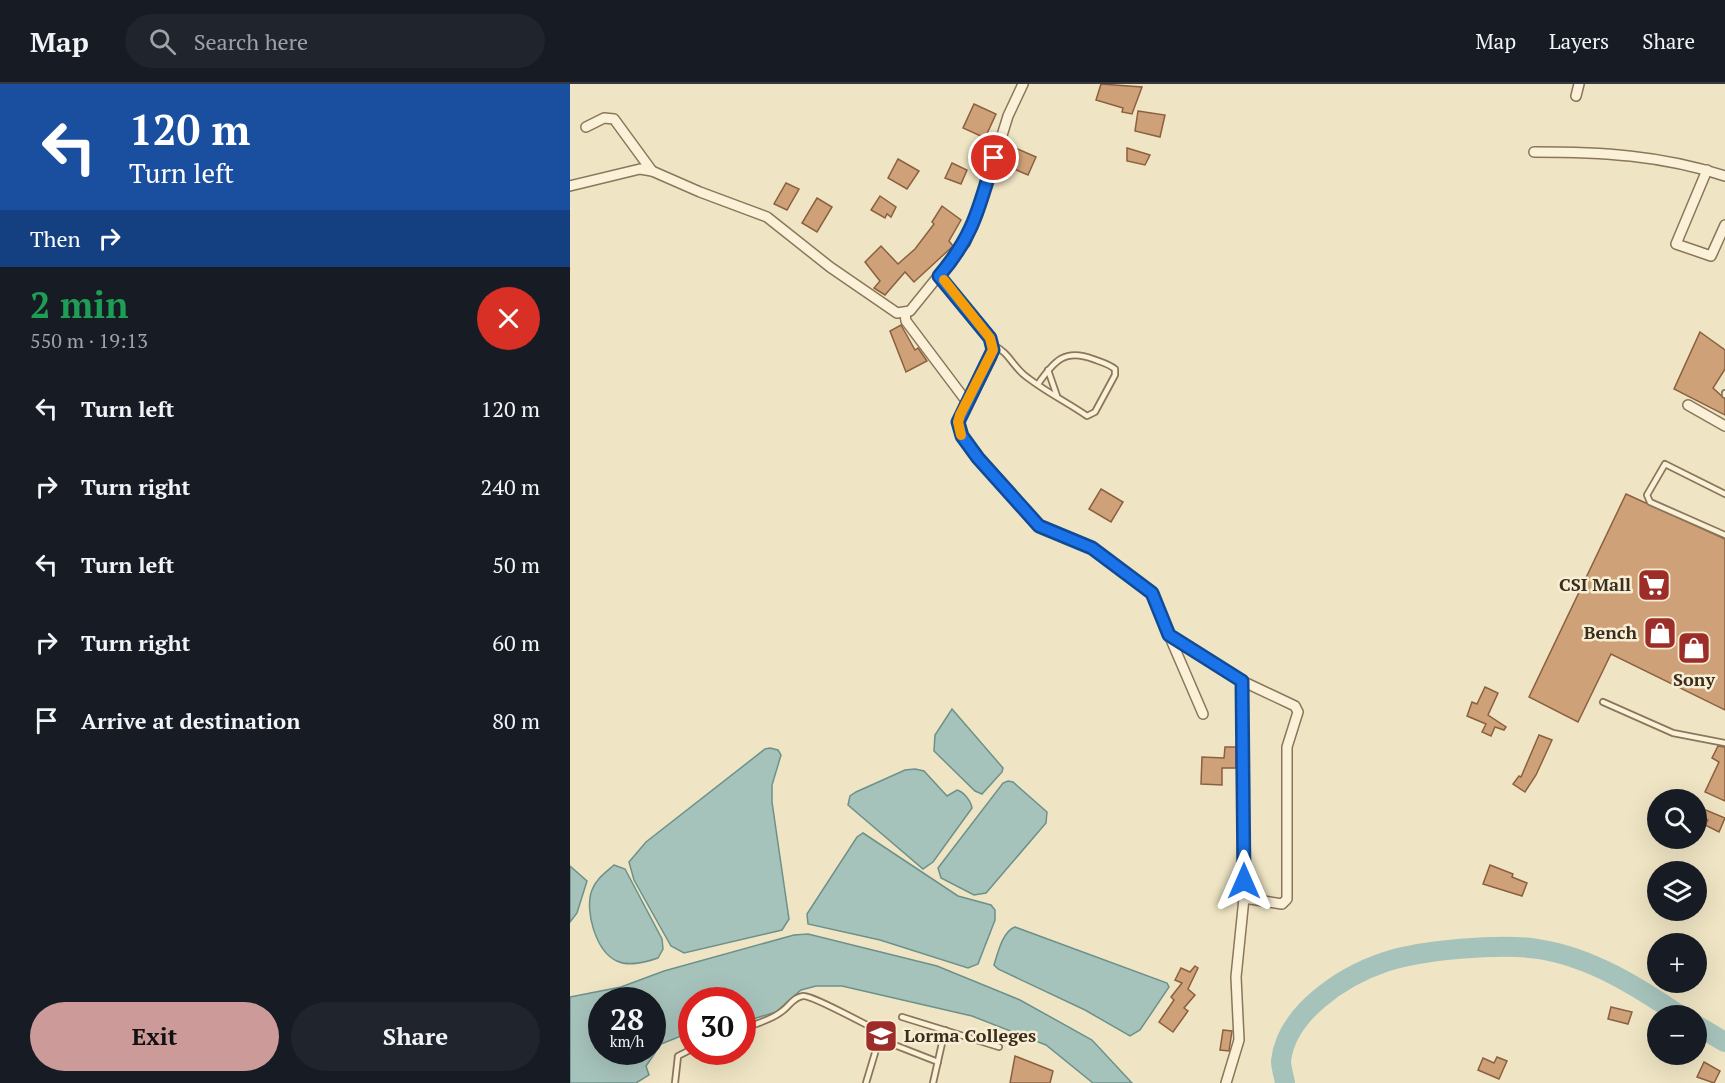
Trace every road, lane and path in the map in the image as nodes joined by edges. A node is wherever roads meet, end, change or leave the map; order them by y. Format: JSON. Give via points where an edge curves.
{"nodes":[{"id":1,"x":1023,"y":84,"type":"edge"},
{"id":2,"x":1578,"y":84,"type":"edge"},
{"id":3,"x":1576,"y":96,"type":"dead end"},
{"id":4,"x":586,"y":127,"type":"dead end"},
{"id":5,"x":1534,"y":152,"type":"dead end"},
{"id":6,"x":1707,"y":170,"type":"junction"},
{"id":7,"x":652,"y":171,"type":"junction"},
{"id":8,"x":1725,"y":176,"type":"edge"},
{"id":9,"x":570,"y":186,"type":"edge"},
{"id":10,"x":1725,"y":225,"type":"edge"},
{"id":11,"x":939,"y":276,"type":"junction"},
{"id":12,"x":905,"y":314,"type":"junction"},
{"id":13,"x":993,"y":345,"type":"junction"},
{"id":14,"x":1048,"y":370,"type":"junction"},
{"id":15,"x":1038,"y":384,"type":"junction"},
{"id":16,"x":1057,"y":396,"type":"junction"},
{"id":17,"x":968,"y":402,"type":"junction"},
{"id":18,"x":1688,"y":405,"type":"dead end"},
{"id":19,"x":1725,"y":426,"type":"edge"},
{"id":20,"x":1725,"y":494,"type":"edge"},
{"id":21,"x":1725,"y":534,"type":"edge"},
{"id":22,"x":1169,"y":635,"type":"junction"},
{"id":23,"x":1242,"y":681,"type":"junction"},
{"id":24,"x":1602,"y":702,"type":"dead end"},
{"id":25,"x":1203,"y":714,"type":"dead end"},
{"id":26,"x":1725,"y":744,"type":"edge"},
{"id":27,"x":1244,"y":898,"type":"junction"},
{"id":28,"x":902,"y":1017,"type":"dead end"},
{"id":29,"x":756,"y":1023,"type":"edge"},
{"id":30,"x":945,"y":1030,"type":"junction"},
{"id":31,"x":892,"y":1044,"type":"dead end"},
{"id":32,"x":999,"y":1047,"type":"dead end"},
{"id":33,"x":678,"y":1056,"type":"edge"},
{"id":34,"x":938,"y":1062,"type":"junction"},
{"id":35,"x":675,"y":1083,"type":"edge"},
{"id":36,"x":866,"y":1083,"type":"edge"},
{"id":37,"x":933,"y":1083,"type":"edge"},
{"id":38,"x":1226,"y":1083,"type":"edge"}],
"edges":[{"from":1,"to":11,"type":"street","via":[[965,243]]},
{"from":2,"to":3,"type":"street"},
{"from":4,"to":7,"type":"street","via":[[604,118],[614,119]]},
{"from":5,"to":6,"type":"street","via":[[1610,152]]},
{"from":6,"to":8,"type":"street"},
{"from":6,"to":10,"type":"street","via":[[1676,244],[1711,256]]},
{"from":7,"to":9,"type":"street","via":[[640,169]]},
{"from":7,"to":12,"type":"street","via":[[767,217],[830,267],[897,313]]},
{"from":11,"to":12,"type":"street"},
{"from":11,"to":13,"type":"street","via":[[964,303]]},
{"from":12,"to":17,"type":"street","via":[[906,321]]},
{"from":13,"to":15,"type":"lane","via":[[1006,351],[1023,374]]},
{"from":13,"to":17,"type":"street","via":[[992,356]]},
{"from":14,"to":15,"type":"lane"},
{"from":14,"to":16,"type":"lane"},
{"from":14,"to":16,"type":"lane","via":[[1070,353],[1115,369],[1091,416]]},
{"from":15,"to":16,"type":"lane"},
{"from":17,"to":22,"type":"street","via":[[958,422],[962,436],[1023,510],[1039,526],[1092,548],[1152,593]]},
{"from":18,"to":19,"type":"street"},
{"from":20,"to":21,"type":"lane","via":[[1665,464],[1647,495],[1650,502]]},
{"from":22,"to":23,"type":"street"},
{"from":22,"to":25,"type":"street"},
{"from":23,"to":27,"type":"street"},
{"from":23,"to":27,"type":"street","via":[[1295,706],[1298,712],[1287,747],[1287,899],[1282,904]]},
{"from":24,"to":26,"type":"lane","via":[[1673,734]]},
{"from":27,"to":38,"type":"street","via":[[1236,977],[1239,1040]]},
{"from":28,"to":30,"type":"lane"},
{"from":29,"to":36,"type":"lane","via":[[780,1014],[804,995],[824,1001],[875,1029],[878,1043]]},
{"from":30,"to":32,"type":"lane"},
{"from":30,"to":34,"type":"lane"},
{"from":31,"to":34,"type":"lane"},
{"from":33,"to":35,"type":"lane"},
{"from":34,"to":37,"type":"lane"}]}
